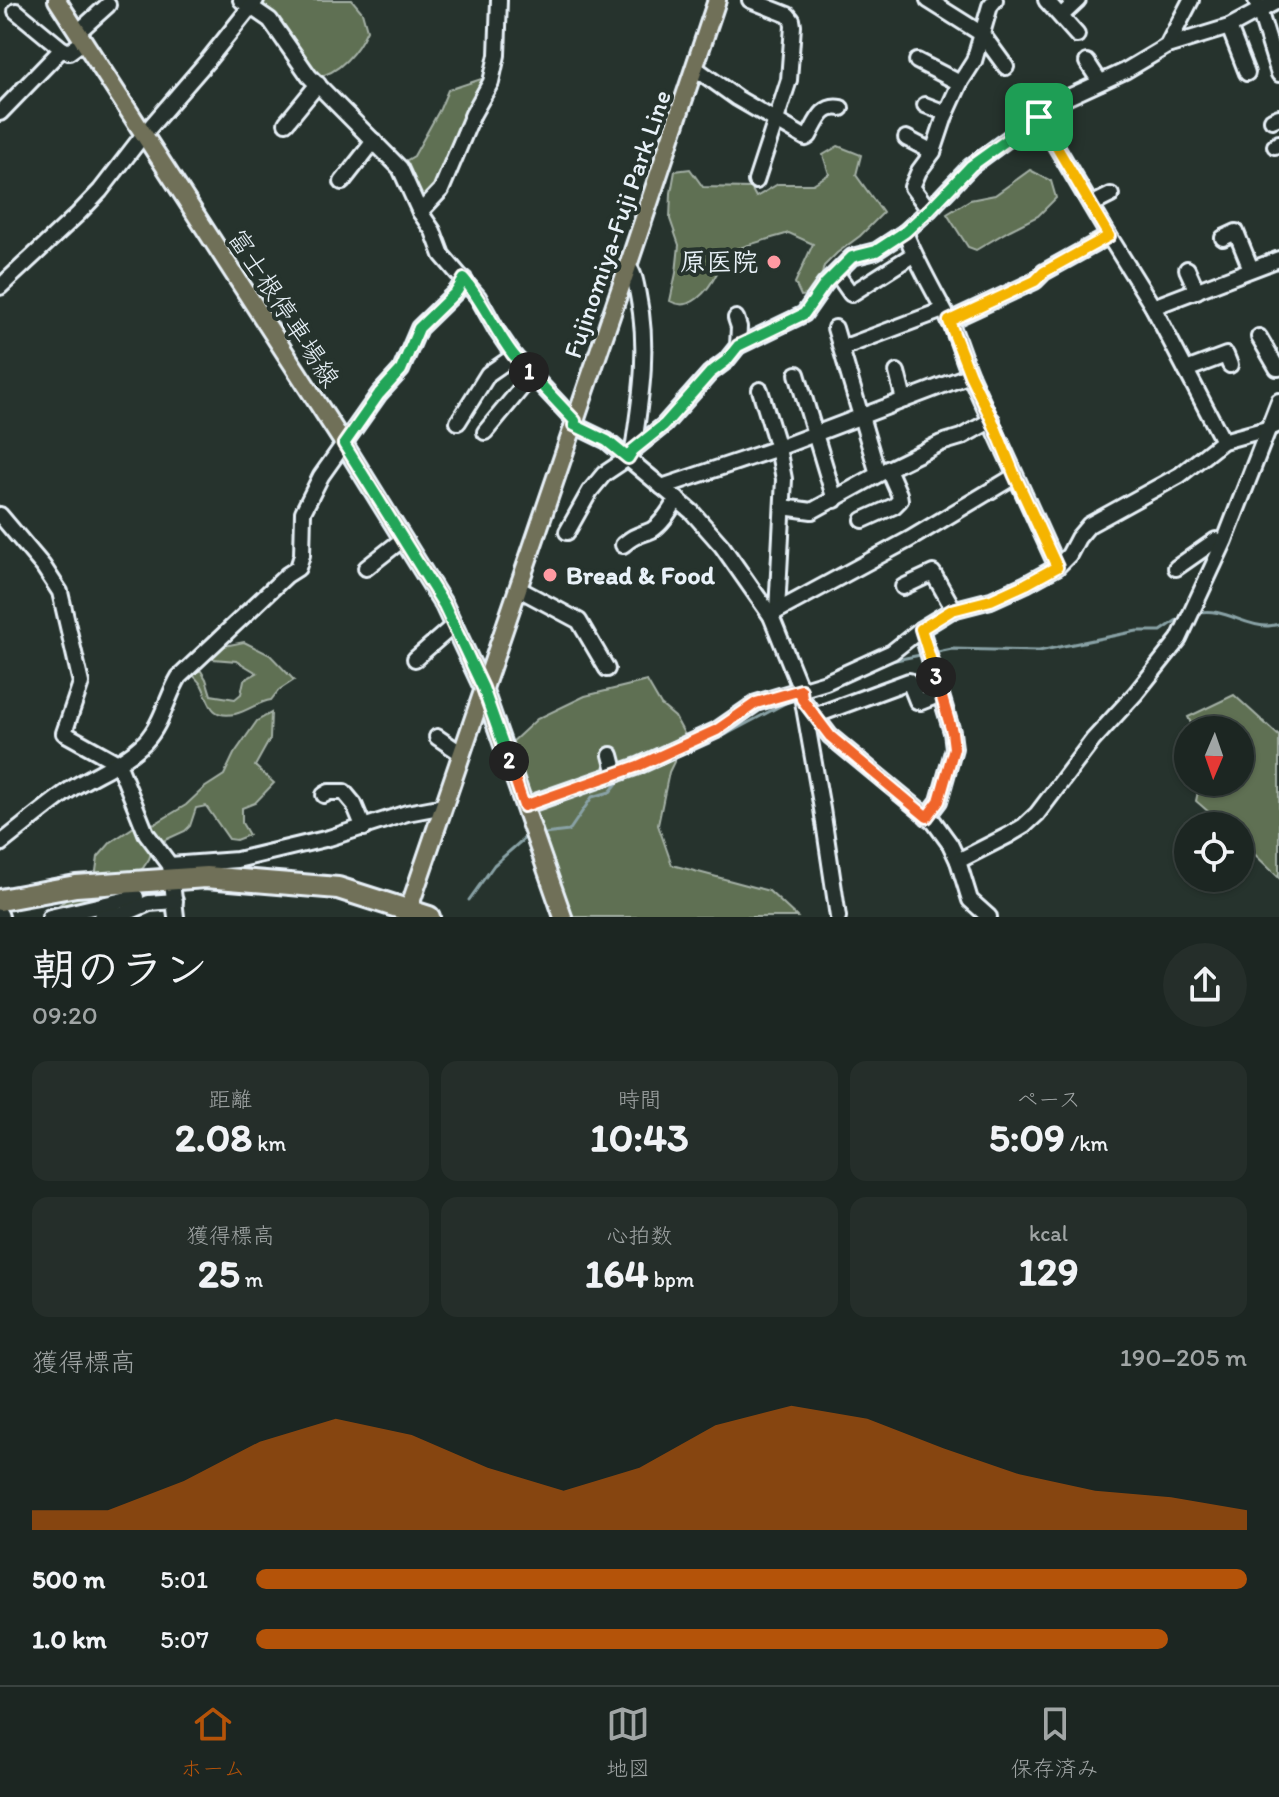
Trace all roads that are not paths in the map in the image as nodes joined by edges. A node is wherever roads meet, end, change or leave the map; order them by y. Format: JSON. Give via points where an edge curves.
{"nodes":[{"id":1,"x":57,"y":0,"type":"edge"},
{"id":2,"x":499,"y":0,"type":"edge"},
{"id":3,"x":717,"y":0,"type":"edge"},
{"id":4,"x":750,"y":0,"type":"edge"},
{"id":5,"x":928,"y":0,"type":"edge"},
{"id":6,"x":995,"y":0,"type":"edge"},
{"id":7,"x":1046,"y":0,"type":"edge"},
{"id":8,"x":1078,"y":0,"type":"edge"},
{"id":9,"x":1279,"y":0,"type":"edge"},
{"id":10,"x":250,"y":2,"type":"edge"},
{"id":11,"x":1183,"y":2,"type":"edge"},
{"id":12,"x":108,"y":5,"type":"dead end"},
{"id":13,"x":1257,"y":5,"type":"edge"},
{"id":14,"x":16,"y":11,"type":"dead end"},
{"id":15,"x":1061,"y":16,"type":"junction"},
{"id":16,"x":1229,"y":27,"type":"junction"},
{"id":17,"x":982,"y":34,"type":"junction"},
{"id":18,"x":1077,"y":35,"type":"dead end"},
{"id":19,"x":81,"y":36,"type":"junction"},
{"id":20,"x":1167,"y":46,"type":"junction"},
{"id":21,"x":65,"y":56,"type":"junction"},
{"id":22,"x":917,"y":61,"type":"dead end"},
{"id":23,"x":1087,"y":62,"type":"dead end"},
{"id":24,"x":1006,"y":67,"type":"dead end"},
{"id":25,"x":695,"y":68,"type":"junction"},
{"id":26,"x":1247,"y":73,"type":"dead end"},
{"id":27,"x":1279,"y":74,"type":"edge"},
{"id":28,"x":1100,"y":82,"type":"junction"},
{"id":29,"x":960,"y":83,"type":"junction"},
{"id":30,"x":318,"y":84,"type":"junction"},
{"id":31,"x":785,"y":97,"type":"junction"},
{"id":32,"x":925,"y":105,"type":"dead end"},
{"id":33,"x":800,"y":106,"type":"dead end"},
{"id":34,"x":841,"y":108,"type":"dead end"},
{"id":35,"x":0,"y":113,"type":"edge"},
{"id":36,"x":946,"y":113,"type":"junction"},
{"id":37,"x":1039,"y":117,"type":"junction"},
{"id":38,"x":776,"y":121,"type":"junction"},
{"id":39,"x":286,"y":123,"type":"dead end"},
{"id":40,"x":144,"y":134,"type":"junction"},
{"id":41,"x":906,"y":138,"type":"dead end"},
{"id":42,"x":374,"y":141,"type":"junction"},
{"id":43,"x":933,"y":152,"type":"junction"},
{"id":44,"x":756,"y":181,"type":"dead end"},
{"id":45,"x":342,"y":182,"type":"dead end"},
{"id":46,"x":1111,"y":195,"type":"dead end"},
{"id":47,"x":1091,"y":205,"type":"junction"},
{"id":48,"x":929,"y":210,"type":"junction"},
{"id":49,"x":420,"y":212,"type":"junction"},
{"id":50,"x":905,"y":232,"type":"junction"},
{"id":51,"x":1109,"y":236,"type":"junction"},
{"id":52,"x":1223,"y":238,"type":"dead end"},
{"id":53,"x":914,"y":254,"type":"junction"},
{"id":54,"x":1279,"y":259,"type":"edge"},
{"id":55,"x":628,"y":266,"type":"junction"},
{"id":56,"x":1187,"y":269,"type":"dead end"},
{"id":57,"x":1251,"y":269,"type":"junction"},
{"id":58,"x":837,"y":274,"type":"junction"},
{"id":59,"x":464,"y":279,"type":"junction"},
{"id":60,"x":0,"y":287,"type":"edge"},
{"id":61,"x":1197,"y":291,"type":"junction"},
{"id":62,"x":1153,"y":307,"type":"junction"},
{"id":63,"x":946,"y":315,"type":"junction"},
{"id":64,"x":736,"y":318,"type":"dead end"},
{"id":65,"x":835,"y":328,"type":"dead end"},
{"id":66,"x":1259,"y":337,"type":"dead end"},
{"id":67,"x":738,"y":346,"type":"junction"},
{"id":68,"x":842,"y":348,"type":"junction"},
{"id":69,"x":514,"y":356,"type":"junction"},
{"id":70,"x":1230,"y":365,"type":"dead end"},
{"id":71,"x":1279,"y":368,"type":"edge"},
{"id":72,"x":1186,"y":370,"type":"junction"},
{"id":73,"x":897,"y":372,"type":"dead end"},
{"id":74,"x":797,"y":374,"type":"dead end"},
{"id":75,"x":532,"y":375,"type":"junction"},
{"id":76,"x":970,"y":375,"type":"junction"},
{"id":77,"x":760,"y":390,"type":"dead end"},
{"id":78,"x":904,"y":400,"type":"junction"},
{"id":79,"x":1279,"y":401,"type":"edge"},
{"id":80,"x":861,"y":417,"type":"junction"},
{"id":81,"x":992,"y":420,"type":"junction"},
{"id":82,"x":458,"y":422,"type":"dead end"},
{"id":83,"x":575,"y":423,"type":"junction"},
{"id":84,"x":1273,"y":427,"type":"edge"},
{"id":85,"x":485,"y":432,"type":"dead end"},
{"id":86,"x":815,"y":434,"type":"junction"},
{"id":87,"x":1223,"y":441,"type":"junction"},
{"id":88,"x":344,"y":444,"type":"junction"},
{"id":89,"x":778,"y":448,"type":"junction"},
{"id":90,"x":631,"y":454,"type":"junction"},
{"id":91,"x":883,"y":472,"type":"junction"},
{"id":92,"x":1015,"y":476,"type":"junction"},
{"id":93,"x":662,"y":487,"type":"junction"},
{"id":94,"x":677,"y":499,"type":"junction"},
{"id":95,"x":835,"y":500,"type":"junction"},
{"id":96,"x":783,"y":507,"type":"junction"},
{"id":97,"x":0,"y":515,"type":"edge"},
{"id":98,"x":863,"y":520,"type":"dead end"},
{"id":99,"x":567,"y":532,"type":"dead end"},
{"id":100,"x":403,"y":539,"type":"junction"},
{"id":101,"x":1223,"y":543,"type":"junction"},
{"id":102,"x":623,"y":545,"type":"dead end"},
{"id":103,"x":1057,"y":567,"type":"junction"},
{"id":104,"x":366,"y":568,"type":"dead end"},
{"id":105,"x":1176,"y":568,"type":"dead end"},
{"id":106,"x":903,"y":587,"type":"dead end"},
{"id":107,"x":519,"y":589,"type":"junction"},
{"id":108,"x":954,"y":610,"type":"junction"},
{"id":109,"x":774,"y":614,"type":"junction"},
{"id":110,"x":454,"y":625,"type":"junction"},
{"id":111,"x":921,"y":629,"type":"junction"},
{"id":112,"x":415,"y":659,"type":"dead end"},
{"id":113,"x":607,"y":669,"type":"dead end"},
{"id":114,"x":483,"y":688,"type":"junction"},
{"id":115,"x":941,"y":694,"type":"junction"},
{"id":116,"x":802,"y":695,"type":"junction"},
{"id":117,"x":814,"y":716,"type":"junction"},
{"id":118,"x":437,"y":737,"type":"dead end"},
{"id":119,"x":462,"y":754,"type":"junction"},
{"id":120,"x":611,"y":755,"type":"dead end"},
{"id":121,"x":118,"y":763,"type":"junction"},
{"id":122,"x":616,"y":774,"type":"junction"},
{"id":123,"x":324,"y":795,"type":"dead end"},
{"id":124,"x":444,"y":806,"type":"junction"},
{"id":125,"x":524,"y":806,"type":"junction"},
{"id":126,"x":927,"y":817,"type":"junction"},
{"id":127,"x":364,"y":828,"type":"junction"},
{"id":128,"x":0,"y":844,"type":"edge"},
{"id":129,"x":958,"y":861,"type":"junction"},
{"id":130,"x":171,"y":871,"type":"junction"},
{"id":131,"x":136,"y":897,"type":"dead end"},
{"id":132,"x":0,"y":900,"type":"edge"},
{"id":133,"x":175,"y":901,"type":"junction"},
{"id":134,"x":407,"y":913,"type":"edge"},
{"id":135,"x":110,"y":916,"type":"edge"},
{"id":136,"x":50,"y":917,"type":"edge"},
{"id":137,"x":176,"y":917,"type":"edge"},
{"id":138,"x":429,"y":917,"type":"edge"},
{"id":139,"x":563,"y":917,"type":"edge"},
{"id":140,"x":838,"y":917,"type":"edge"},
{"id":141,"x":989,"y":917,"type":"edge"}],
"edges":[{"from":1,"to":19,"type":"main road","name":"富士根停車場線"},
{"from":2,"to":49,"type":"street","via":[[491,82],[441,190]]},
{"from":3,"to":25,"type":"main road","name":"Fujinomiya-Fuji Park Line"},
{"from":4,"to":31,"type":"street","via":[[792,20]]},
{"from":5,"to":17,"type":"street"},
{"from":6,"to":17,"type":"street"},
{"from":7,"to":15,"type":"street"},
{"from":8,"to":15,"type":"street"},
{"from":9,"to":13,"type":"street"},
{"from":10,"to":30,"type":"street"},
{"from":10,"to":40,"type":"street"},
{"from":11,"to":20,"type":"street"},
{"from":12,"to":19,"type":"street"},
{"from":13,"to":16,"type":"street"},
{"from":13,"to":27,"type":"street"},
{"from":14,"to":21,"type":"street"},
{"from":15,"to":18,"type":"street"},
{"from":16,"to":20,"type":"street"},
{"from":16,"to":26,"type":"street"},
{"from":17,"to":24,"type":"street"},
{"from":17,"to":29,"type":"street"},
{"from":19,"to":21,"type":"street"},
{"from":19,"to":40,"type":"main road","name":"富士根停車場線"},
{"from":20,"to":28,"type":"street"},
{"from":21,"to":35,"type":"street"},
{"from":22,"to":29,"type":"street"},
{"from":23,"to":28,"type":"street"},
{"from":25,"to":38,"type":"street"},
{"from":25,"to":55,"type":"main road","name":"Fujinomiya-Fuji Park Line"},
{"from":28,"to":37,"type":"street"},
{"from":29,"to":36,"type":"street"},
{"from":30,"to":39,"type":"street"},
{"from":30,"to":42,"type":"street"},
{"from":31,"to":33,"type":"street"},
{"from":31,"to":38,"type":"street"},
{"from":32,"to":36,"type":"street"},
{"from":34,"to":38,"type":"street","via":[[823,111],[806,138]]},
{"from":36,"to":43,"type":"street"},
{"from":37,"to":47,"type":"street"},
{"from":37,"to":48,"type":"street","via":[[971,166]]},
{"from":38,"to":44,"type":"street"},
{"from":40,"to":60,"type":"street","via":[[100,191]]},
{"from":40,"to":88,"type":"main road","name":"富士根停車場線"},
{"from":41,"to":43,"type":"street"},
{"from":42,"to":45,"type":"street"},
{"from":42,"to":49,"type":"street","via":[[400,168]]},
{"from":43,"to":48,"type":"street","via":[[912,187]]},
{"from":46,"to":47,"type":"street"},
{"from":47,"to":51,"type":"street"},
{"from":48,"to":50,"type":"street"},
{"from":49,"to":59,"type":"street","via":[[442,255]]},
{"from":50,"to":53,"type":"street"},
{"from":50,"to":58,"type":"street","via":[[876,251],[852,257]]},
{"from":51,"to":62,"type":"street"},
{"from":51,"to":63,"type":"street","via":[[1035,281]]},
{"from":52,"to":57,"type":"street","via":[[1236,232]]},
{"from":53,"to":58,"type":"street","via":[[851,294]]},
{"from":53,"to":63,"type":"street"},
{"from":54,"to":57,"type":"street"},
{"from":55,"to":83,"type":"main road","name":"Fujinomiya-Fuji Park Line"},
{"from":55,"to":90,"type":"street","via":[[645,343]]},
{"from":56,"to":61,"type":"street"},
{"from":57,"to":61,"type":"street"},
{"from":58,"to":67,"type":"street","via":[[804,314]]},
{"from":59,"to":69,"type":"street"},
{"from":59,"to":88,"type":"street","via":[[419,328],[401,370]]},
{"from":61,"to":62,"type":"street"},
{"from":62,"to":72,"type":"street"},
{"from":63,"to":68,"type":"street"},
{"from":63,"to":76,"type":"street"},
{"from":64,"to":67,"type":"street"},
{"from":65,"to":68,"type":"street"},
{"from":66,"to":71,"type":"street"},
{"from":67,"to":90,"type":"street"},
{"from":68,"to":80,"type":"street"},
{"from":69,"to":75,"type":"street"},
{"from":69,"to":82,"type":"street","via":[[488,374]]},
{"from":70,"to":72,"type":"street","via":[[1226,355]]},
{"from":72,"to":87,"type":"street"},
{"from":73,"to":78,"type":"street"},
{"from":74,"to":86,"type":"street"},
{"from":75,"to":83,"type":"street"},
{"from":75,"to":85,"type":"street"},
{"from":76,"to":78,"type":"street"},
{"from":76,"to":81,"type":"street"},
{"from":77,"to":89,"type":"street"},
{"from":78,"to":80,"type":"street"},
{"from":79,"to":84,"type":"street"},
{"from":80,"to":86,"type":"street"},
{"from":80,"to":91,"type":"street"},
{"from":81,"to":91,"type":"street"},
{"from":81,"to":92,"type":"street"},
{"from":83,"to":90,"type":"street"},
{"from":83,"to":107,"type":"main road","name":"Fujinomiya-Fuji Park Line"},
{"from":84,"to":87,"type":"street"},
{"from":84,"to":101,"type":"street"},
{"from":86,"to":89,"type":"street"},
{"from":86,"to":95,"type":"street"},
{"from":87,"to":103,"type":"street","via":[[1180,475],[1089,525]]},
{"from":88,"to":100,"type":"main road","name":"富士根停車場線"},
{"from":88,"to":121,"type":"street","via":[[303,512],[298,568],[179,677],[152,733]]},
{"from":89,"to":93,"type":"street"},
{"from":89,"to":96,"type":"street"},
{"from":90,"to":93,"type":"street"},
{"from":90,"to":99,"type":"street","via":[[590,491]]},
{"from":91,"to":95,"type":"street"},
{"from":91,"to":98,"type":"street","via":[[900,500]]},
{"from":92,"to":103,"type":"street"},
{"from":92,"to":109,"type":"street"},
{"from":93,"to":94,"type":"street"},
{"from":94,"to":102,"type":"street","via":[[659,524]]},
{"from":94,"to":109,"type":"street","via":[[722,546]]},
{"from":95,"to":96,"type":"street","via":[[812,511]]},
{"from":96,"to":109,"type":"street"},
{"from":97,"to":121,"type":"street","via":[[60,592],[81,683],[64,733]]},
{"from":100,"to":104,"type":"street"},
{"from":100,"to":110,"type":"main road","name":"富士根停車場線"},
{"from":101,"to":105,"type":"street","via":[[1216,540]]},
{"from":101,"to":129,"type":"street","via":[[1179,639],[1037,814]]},
{"from":103,"to":108,"type":"street","via":[[991,600]]},
{"from":106,"to":108,"type":"street","via":[[933,573]]},
{"from":107,"to":113,"type":"street","via":[[579,621]]},
{"from":107,"to":114,"type":"main road","name":"Fujinomiya-Fuji Park Line"},
{"from":108,"to":111,"type":"street"},
{"from":109,"to":116,"type":"street"},
{"from":110,"to":112,"type":"street"},
{"from":110,"to":114,"type":"main road","name":"富士根停車場線"},
{"from":111,"to":115,"type":"street"},
{"from":111,"to":116,"type":"street","via":[[892,652]]},
{"from":114,"to":119,"type":"main road","name":"Fujinomiya-Fuji Park Line"},
{"from":114,"to":125,"type":"main road","name":"富士根停車場線"},
{"from":115,"to":117,"type":"street","via":[[917,701],[909,681]]},
{"from":115,"to":126,"type":"street","via":[[954,748],[939,801]]},
{"from":116,"to":117,"type":"street"},
{"from":116,"to":122,"type":"street","via":[[756,703],[717,730]]},
{"from":116,"to":140,"type":"street"},
{"from":117,"to":126,"type":"street","via":[[830,736]]},
{"from":118,"to":119,"type":"street"},
{"from":119,"to":124,"type":"main road","name":"Fujinomiya-Fuji Park Line"},
{"from":120,"to":122,"type":"street"},
{"from":121,"to":128,"type":"street","via":[[69,790]]},
{"from":121,"to":130,"type":"street","via":[[146,833]]},
{"from":122,"to":125,"type":"street"},
{"from":123,"to":127,"type":"street","via":[[344,792]]},
{"from":124,"to":127,"type":"street"},
{"from":124,"to":134,"type":"main road","name":"Fujinomiya-Fuji Park Line"},
{"from":125,"to":139,"type":"main road","name":"富士根停車場線"},
{"from":126,"to":129,"type":"street"},
{"from":127,"to":130,"type":"street"},
{"from":129,"to":141,"type":"street","via":[[970,900]]},
{"from":130,"to":132,"type":"highway"},
{"from":130,"to":133,"type":"street"},
{"from":130,"to":134,"type":"highway","via":[[338,888]]},
{"from":131,"to":136,"type":"street"},
{"from":133,"to":135,"type":"street"},
{"from":133,"to":137,"type":"street"},
{"from":134,"to":138,"type":"highway"}]}
